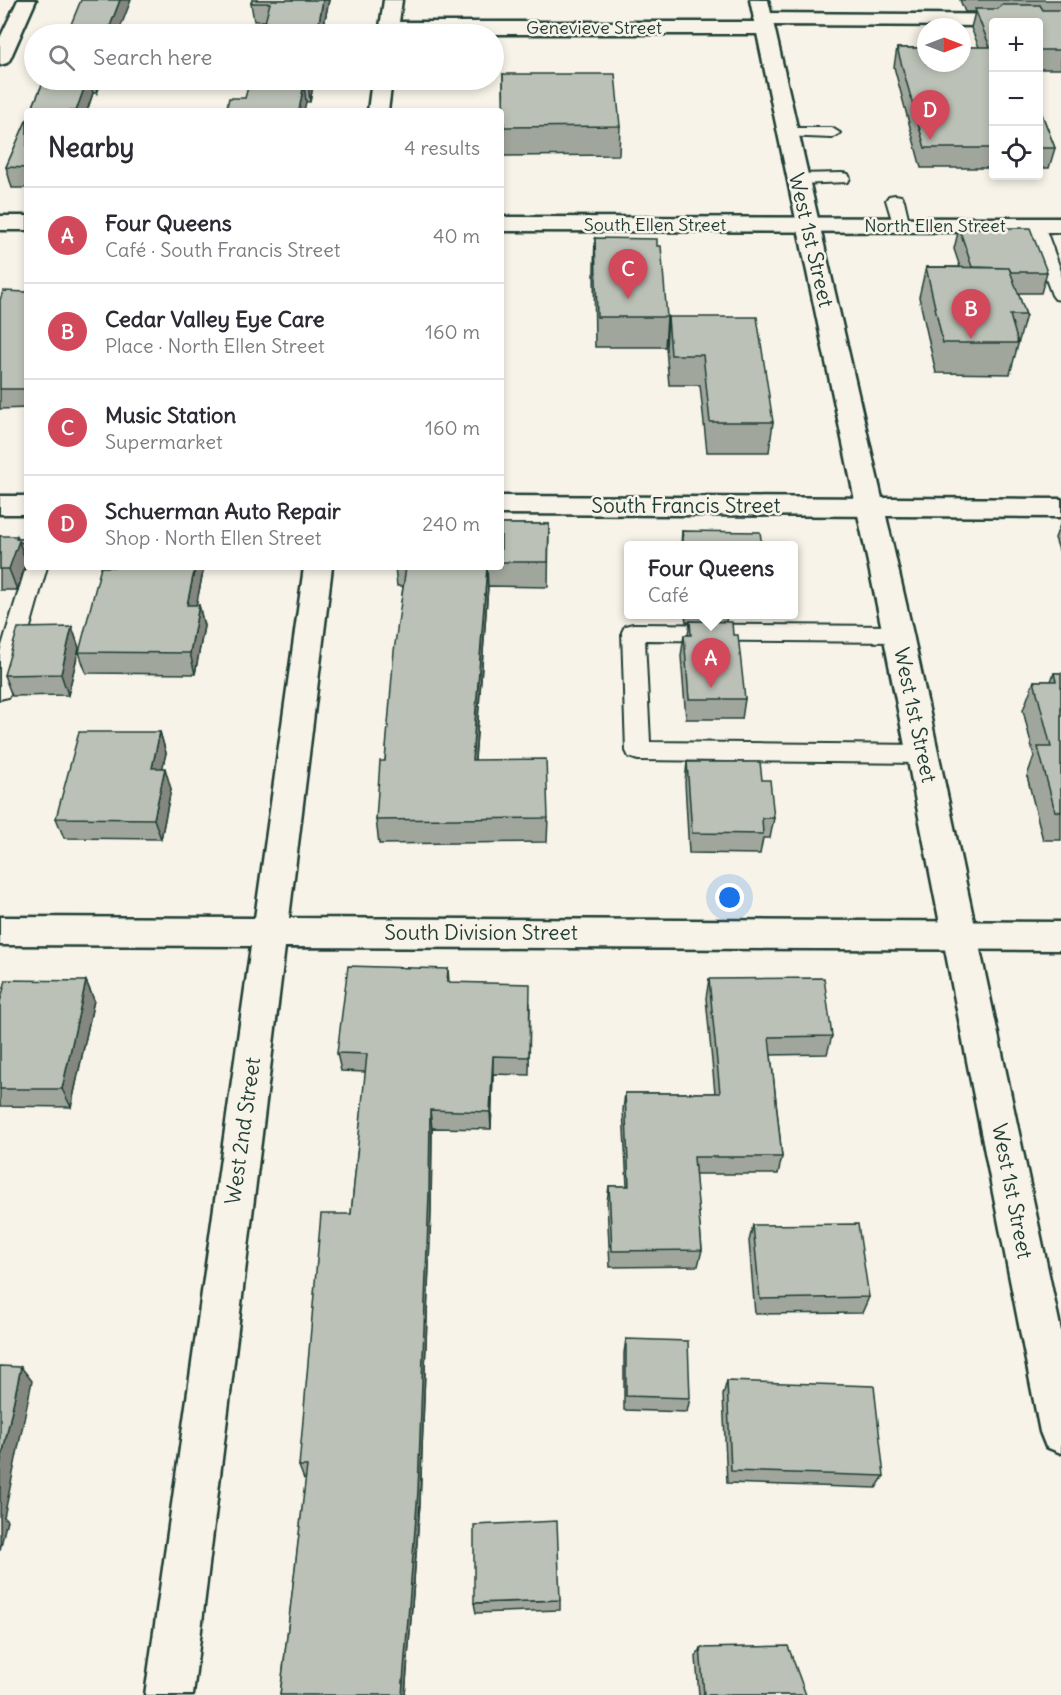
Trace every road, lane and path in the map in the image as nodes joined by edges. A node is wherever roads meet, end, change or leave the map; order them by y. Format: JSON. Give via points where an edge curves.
{"nodes":[{"id":1,"x":27,"y":0,"type":"edge"},
{"id":2,"x":393,"y":0,"type":"edge"},
{"id":3,"x":762,"y":16,"type":"edge"},
{"id":4,"x":1061,"y":21,"type":"edge"},
{"id":5,"x":389,"y":24,"type":"edge"},
{"id":6,"x":504,"y":26,"type":"edge"},
{"id":7,"x":0,"y":59,"type":"edge"},
{"id":8,"x":381,"y":90,"type":"edge"},
{"id":9,"x":378,"y":108,"type":"edge"},
{"id":10,"x":788,"y":133,"type":"junction"},
{"id":11,"x":832,"y":133,"type":"dead end"},
{"id":12,"x":842,"y":178,"type":"dead end"},
{"id":13,"x":798,"y":179,"type":"junction"},
{"id":14,"x":895,"y":200,"type":"dead end"},
{"id":15,"x":0,"y":223,"type":"edge"},
{"id":16,"x":24,"y":223,"type":"edge"},
{"id":17,"x":504,"y":224,"type":"edge"},
{"id":18,"x":1035,"y":225,"type":"junction"},
{"id":19,"x":1061,"y":225,"type":"edge"},
{"id":20,"x":808,"y":226,"type":"junction"},
{"id":21,"x":902,"y":226,"type":"junction"},
{"id":22,"x":1061,"y":295,"type":"edge"},
{"id":23,"x":0,"y":505,"type":"edge"},
{"id":24,"x":24,"y":505,"type":"edge"},
{"id":25,"x":504,"y":505,"type":"edge"},
{"id":26,"x":871,"y":507,"type":"junction"},
{"id":27,"x":1061,"y":508,"type":"edge"},
{"id":28,"x":35,"y":570,"type":"edge"},
{"id":29,"x":318,"y":570,"type":"edge"},
{"id":30,"x":898,"y":634,"type":"junction"},
{"id":31,"x":0,"y":691,"type":"edge"},
{"id":32,"x":923,"y":754,"type":"junction"},
{"id":33,"x":0,"y":931,"type":"edge"},
{"id":34,"x":270,"y":931,"type":"junction"},
{"id":35,"x":961,"y":936,"type":"junction"},
{"id":36,"x":1061,"y":936,"type":"edge"},
{"id":37,"x":1061,"y":1432,"type":"edge"},
{"id":38,"x":168,"y":1695,"type":"edge"}],
"edges":[{"from":1,"to":7,"type":"street"},
{"from":2,"to":5,"type":"street"},
{"from":3,"to":4,"type":"street","name":"Genevieve Street"},
{"from":3,"to":6,"type":"street","name":"Genevieve Street"},
{"from":3,"to":10,"type":"street","name":"West 1st Street"},
{"from":8,"to":9,"type":"street"},
{"from":10,"to":11,"type":"lane"},
{"from":10,"to":13,"type":"street","name":"West 1st Street"},
{"from":12,"to":13,"type":"lane"},
{"from":13,"to":20,"type":"street","name":"West 1st Street"},
{"from":14,"to":21,"type":"lane"},
{"from":15,"to":16,"type":"street"},
{"from":17,"to":20,"type":"street","name":"South Ellen Street"},
{"from":18,"to":19,"type":"street","name":"North Ellen Street"},
{"from":18,"to":21,"type":"street","name":"North Ellen Street"},
{"from":18,"to":22,"type":"lane"},
{"from":20,"to":21,"type":"street","name":"North Ellen Street"},
{"from":20,"to":26,"type":"street","name":"West 1st Street"},
{"from":23,"to":24,"type":"street"},
{"from":25,"to":26,"type":"street","name":"South Francis Street"},
{"from":26,"to":27,"type":"street","name":"South Francis Street"},
{"from":26,"to":30,"type":"street","name":"West 1st Street"},
{"from":28,"to":31,"type":"lane"},
{"from":29,"to":34,"type":"street","name":"West 2nd Street"},
{"from":30,"to":32,"type":"street","name":"West 1st Street"},
{"from":30,"to":32,"type":"lane","via":[[633,632],[638,751]]},
{"from":32,"to":35,"type":"street","name":"West 1st Street"},
{"from":33,"to":34,"type":"street","name":"South Division Street"},
{"from":34,"to":35,"type":"street","name":"South Division Street"},
{"from":34,"to":38,"type":"street","name":"West 2nd Street"},
{"from":35,"to":36,"type":"street","name":"South Division Street"},
{"from":35,"to":37,"type":"street","name":"West 1st Street"}]}
